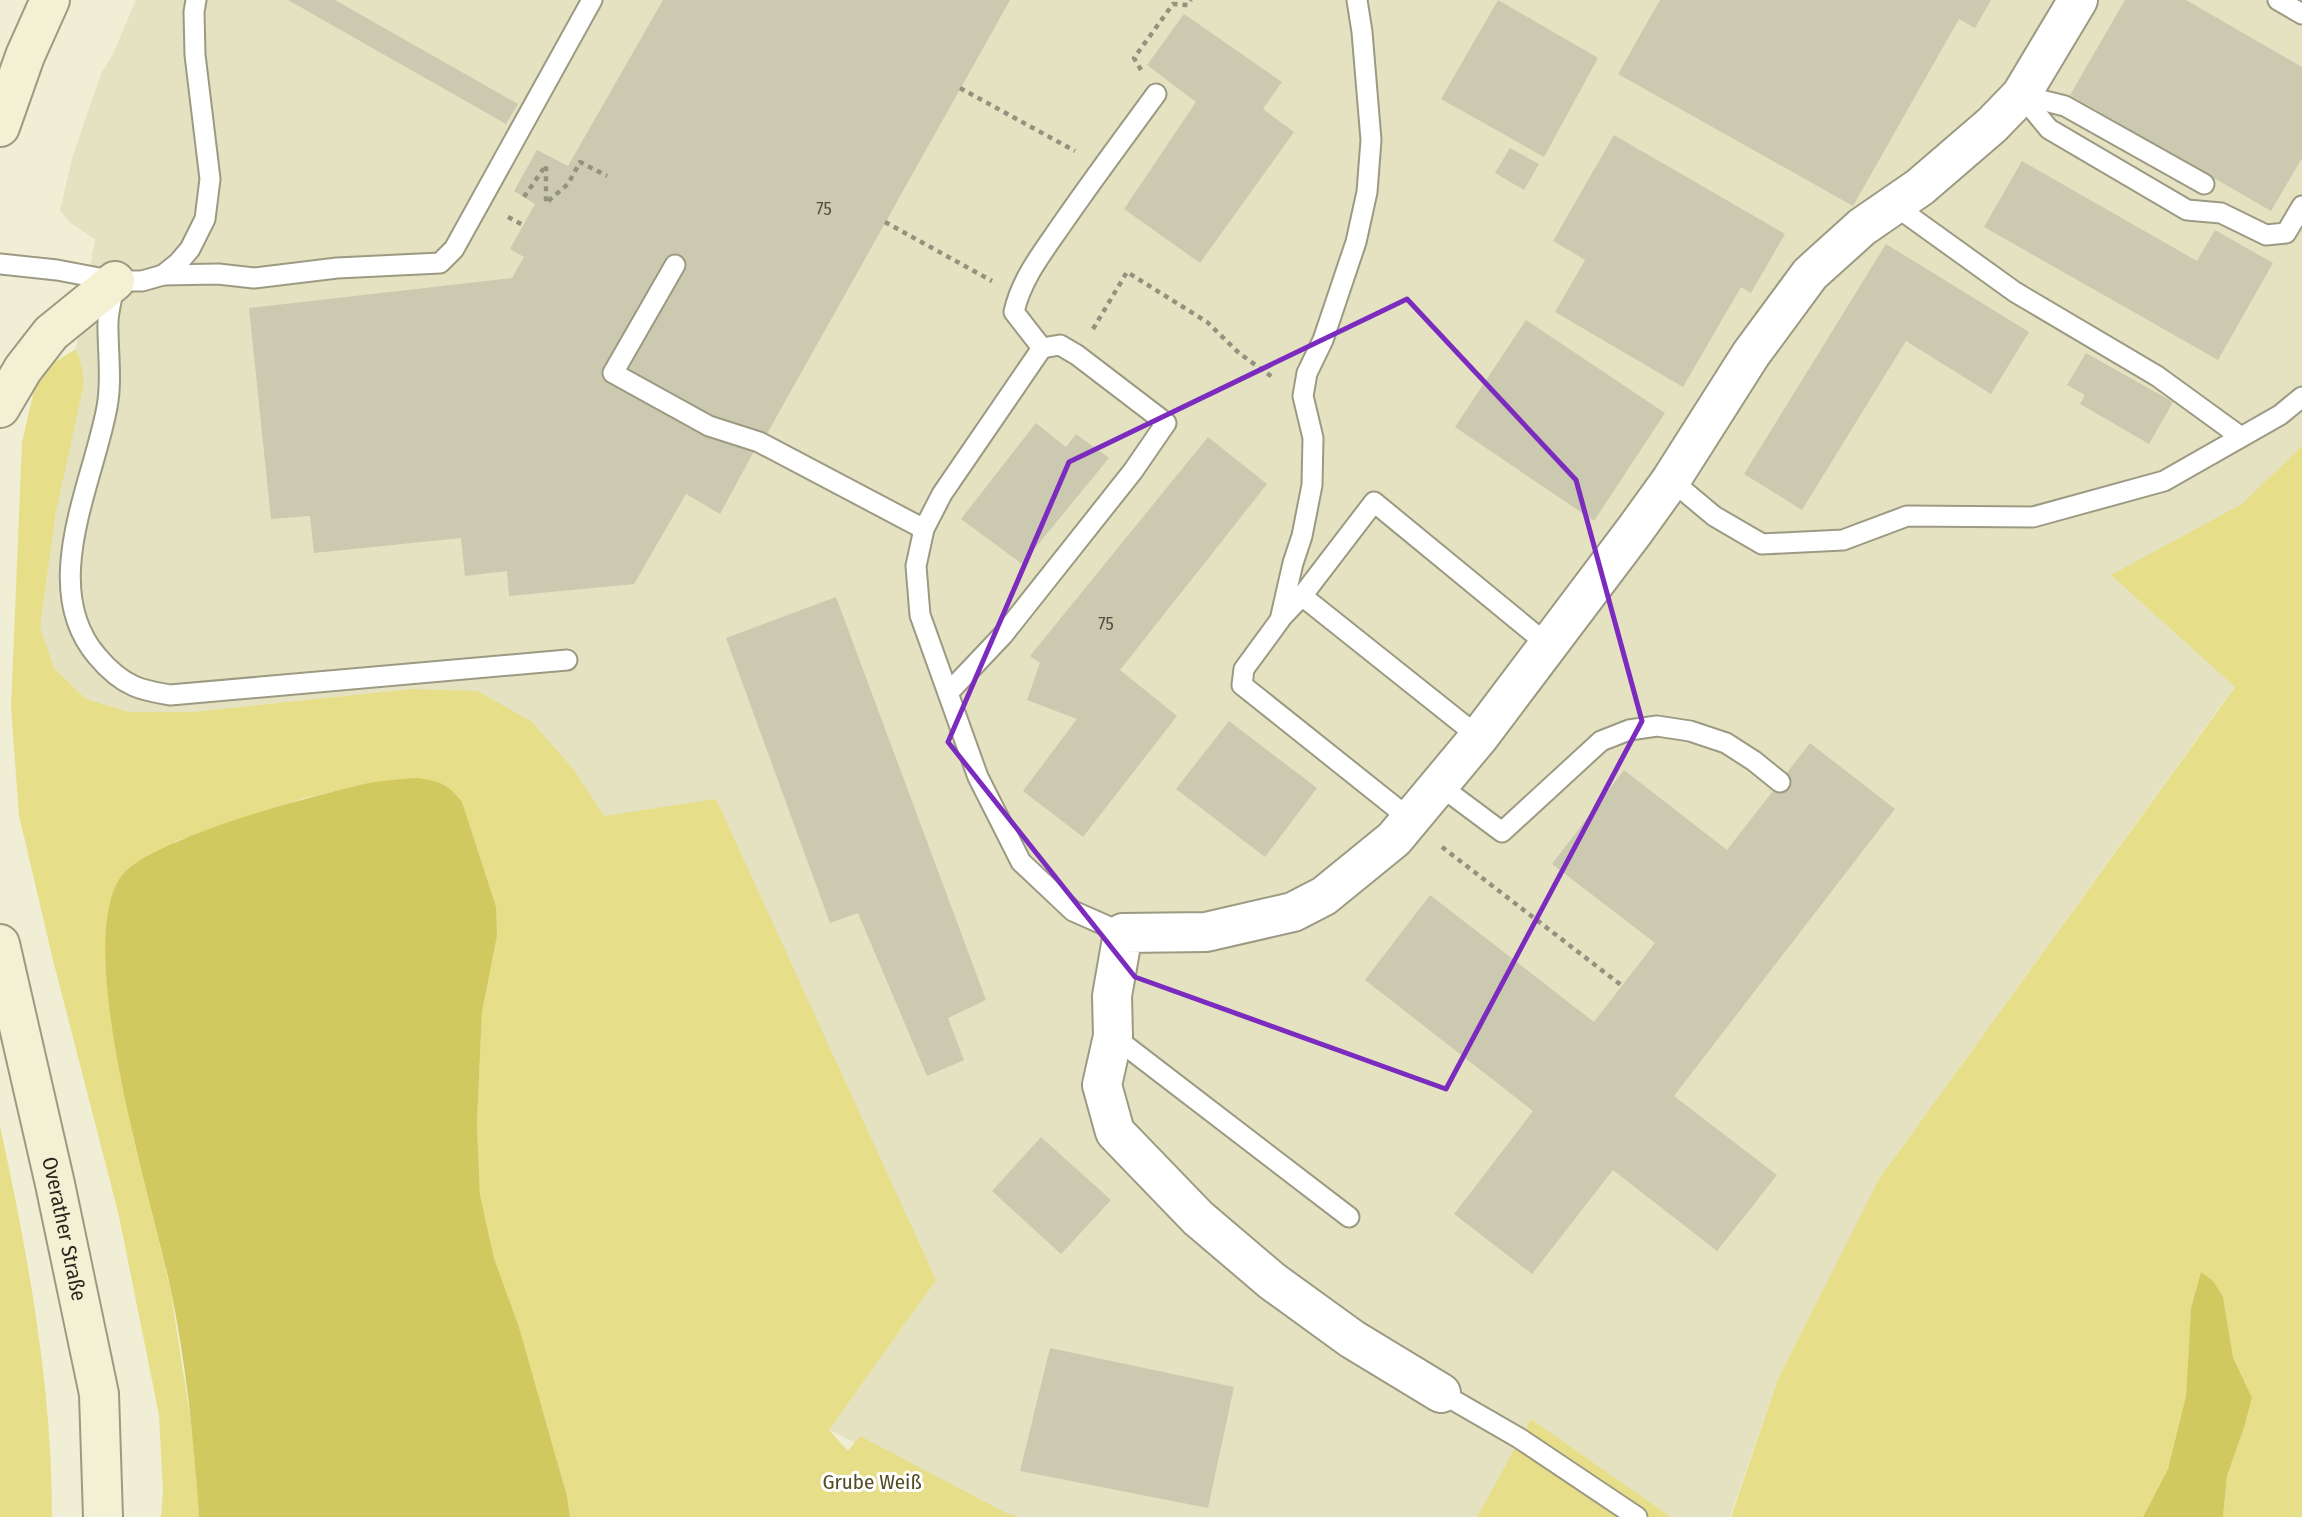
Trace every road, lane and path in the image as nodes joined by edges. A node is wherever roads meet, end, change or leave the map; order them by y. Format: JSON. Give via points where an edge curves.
{"nodes":[{"id":1,"x":50,"y":0,"type":"edge"},
{"id":2,"x":196,"y":0,"type":"edge"},
{"id":3,"x":592,"y":0,"type":"edge"},
{"id":4,"x":1191,"y":0,"type":"edge"},
{"id":5,"x":1357,"y":0,"type":"edge"},
{"id":6,"x":2078,"y":0,"type":"edge"},
{"id":7,"x":2278,"y":0,"type":"edge"},
{"id":8,"x":2302,"y":14,"type":"edge"},
{"id":9,"x":961,"y":88,"type":"dead end"},
{"id":10,"x":1156,"y":94,"type":"joint"},
{"id":11,"x":2021,"y":95,"type":"junction"},
{"id":12,"x":0,"y":127,"type":"edge"},
{"id":13,"x":1104,"y":166,"type":"junction"},
{"id":14,"x":607,"y":176,"type":"dead end"},
{"id":15,"x":2204,"y":184,"type":"dead end"},
{"id":16,"x":524,"y":197,"type":"dead end"},
{"id":17,"x":1894,"y":205,"type":"junction"},
{"id":18,"x":2302,"y":206,"type":"edge"},
{"id":19,"x":885,"y":222,"type":"dead end"},
{"id":20,"x":0,"y":264,"type":"edge"},
{"id":21,"x":675,"y":265,"type":"dead end"},
{"id":22,"x":163,"y":275,"type":"junction"},
{"id":23,"x":115,"y":281,"type":"junction"},
{"id":24,"x":1018,"y":295,"type":"junction"},
{"id":25,"x":1110,"y":303,"type":"dead end"},
{"id":26,"x":1042,"y":348,"type":"junction"},
{"id":27,"x":1274,"y":378,"type":"dead end"},
{"id":28,"x":2302,"y":397,"type":"edge"},
{"id":29,"x":0,"y":408,"type":"edge"},
{"id":30,"x":2241,"y":437,"type":"junction"},
{"id":31,"x":1671,"y":480,"type":"junction"},
{"id":32,"x":923,"y":529,"type":"junction"},
{"id":33,"x":1302,"y":596,"type":"junction"},
{"id":34,"x":1280,"y":620,"type":"junction"},
{"id":35,"x":1548,"y":645,"type":"junction"},
{"id":36,"x":567,"y":660,"type":"dead end"},
{"id":37,"x":949,"y":692,"type":"junction"},
{"id":38,"x":1479,"y":737,"type":"junction"},
{"id":39,"x":1780,"y":782,"type":"dead end"},
{"id":40,"x":1439,"y":785,"type":"junction"},
{"id":41,"x":1410,"y":820,"type":"junction"},
{"id":42,"x":1123,"y":933,"type":"junction"},
{"id":43,"x":0,"y":944,"type":"edge"},
{"id":44,"x":1621,"y":985,"type":"dead end"},
{"id":45,"x":1113,"y":1037,"type":"junction"},
{"id":46,"x":1349,"y":1217,"type":"dead end"},
{"id":47,"x":1441,"y":1393,"type":"joint"},
{"id":48,"x":103,"y":1517,"type":"edge"},
{"id":49,"x":1637,"y":1517,"type":"edge"}],
"edges":[{"from":1,"to":12,"type":"main road"},
{"from":2,"to":22,"type":"lane","via":[[195,55],[209,179],[205,219],[190,249]]},
{"from":3,"to":22,"type":"lane","via":[[454,249],[440,263],[254,278]]},
{"from":4,"to":10,"type":"path","via":[[1188,5],[1173,4],[1134,58]]},
{"from":5,"to":34,"type":"lane","via":[[1371,140],[1367,192],[1356,242],[1307,373],[1303,396],[1313,438],[1312,485]]},
{"from":6,"to":11,"type":"street"},
{"from":7,"to":8,"type":"lane"},
{"from":9,"to":13,"type":"path"},
{"from":10,"to":13,"type":"lane"},
{"from":11,"to":15,"type":"lane","via":[[2065,106]]},
{"from":11,"to":17,"type":"street","via":[[1961,153]]},
{"from":11,"to":18,"type":"lane","via":[[2049,129],[2187,210],[2221,213],[2266,235],[2286,233]]},
{"from":13,"to":24,"type":"lane"},
{"from":14,"to":16,"type":"path","via":[[580,162],[568,184],[545,203],[546,165]]},
{"from":17,"to":30,"type":"lane","via":[[2015,292],[2157,376]]},
{"from":17,"to":31,"type":"street","via":[[1810,274],[1751,354]]},
{"from":19,"to":24,"type":"path"},
{"from":20,"to":23,"type":"lane"},
{"from":21,"to":32,"type":"lane","via":[[613,373],[709,426],[759,442]]},
{"from":22,"to":23,"type":"lane"},
{"from":23,"to":29,"type":"main road","via":[[51,333]]},
{"from":23,"to":36,"type":"lane","via":[[107,324],[108,404],[69,568],[71,603],[85,642],[108,668],[134,687],[170,695]]},
{"from":24,"to":26,"type":"lane","via":[[1014,312]]},
{"from":25,"to":27,"type":"path","via":[[1128,272],[1207,322],[1239,354]]},
{"from":26,"to":32,"type":"lane"},
{"from":26,"to":37,"type":"lane","via":[[1060,345],[1077,355],[1166,423],[1003,635]]},
{"from":28,"to":30,"type":"lane"},
{"from":30,"to":31,"type":"lane","via":[[2164,481],[2033,517],[1907,516],[1843,540],[1762,544],[1714,516]]},
{"from":31,"to":35,"type":"street"},
{"from":32,"to":37,"type":"lane","via":[[916,566],[920,614]]},
{"from":33,"to":34,"type":"lane"},
{"from":33,"to":35,"type":"lane","via":[[1374,502]]},
{"from":33,"to":38,"type":"lane"},
{"from":34,"to":41,"type":"lane","via":[[1244,668],[1242,685]]},
{"from":35,"to":38,"type":"street"},
{"from":37,"to":42,"type":"lane","via":[[978,777],[1020,862],[1073,911]]},
{"from":38,"to":40,"type":"street"},
{"from":39,"to":40,"type":"lane","via":[[1726,743],[1657,726],[1601,741],[1502,832]]},
{"from":40,"to":41,"type":"street"},
{"from":41,"to":42,"type":"street","via":[[1352,875],[1293,912],[1206,932]]},
{"from":41,"to":44,"type":"path"},
{"from":42,"to":45,"type":"street","via":[[1112,996]]},
{"from":43,"to":48,"type":"main road","name":"Overather Straße","via":[[99,1394]]},
{"from":45,"to":46,"type":"lane"},
{"from":45,"to":47,"type":"street","via":[[1102,1085],[1115,1132],[1198,1218],[1272,1281],[1352,1339]]},
{"from":47,"to":49,"type":"lane","via":[[1520,1438]]}]}
